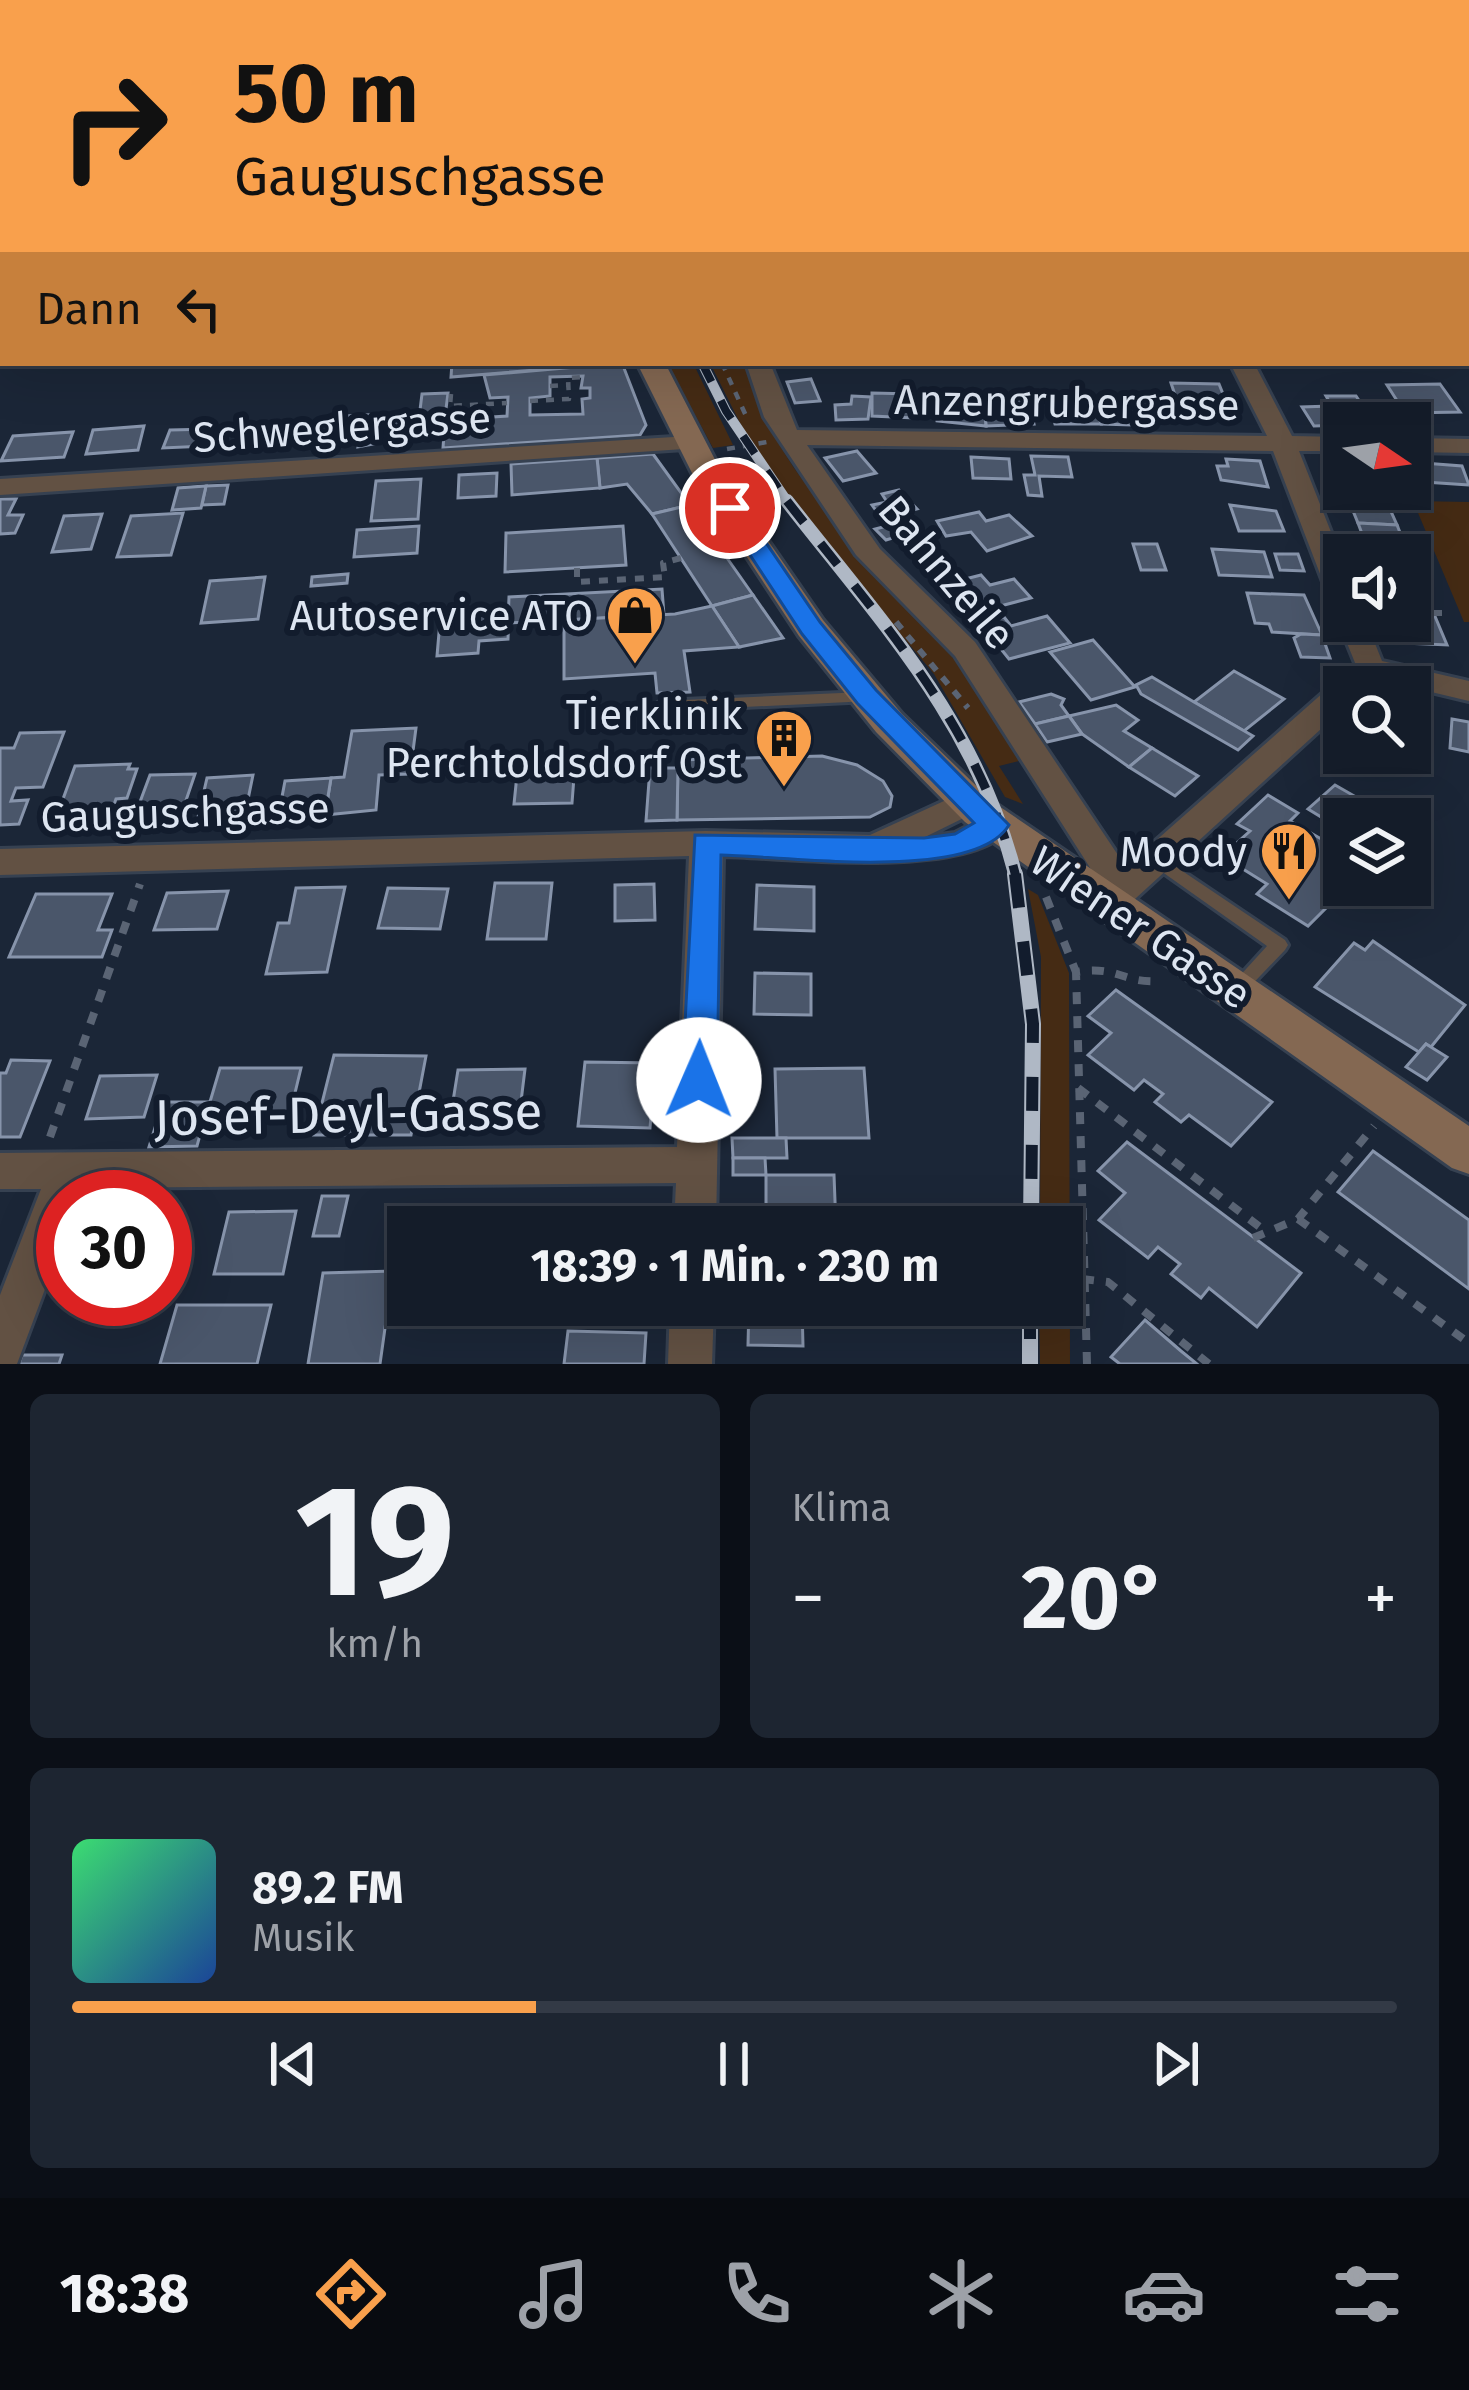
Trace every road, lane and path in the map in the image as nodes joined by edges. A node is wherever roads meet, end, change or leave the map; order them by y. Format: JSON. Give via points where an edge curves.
{"nodes":[{"id":1,"x":652,"y":366,"type":"edge"},
{"id":2,"x":723,"y":366,"type":"edge"},
{"id":3,"x":759,"y":366,"type":"edge"},
{"id":4,"x":1243,"y":366,"type":"edge"},
{"id":5,"x":584,"y":377,"type":"dead end"},
{"id":6,"x":568,"y":385,"type":"junction"},
{"id":7,"x":550,"y":386,"type":"dead end"},
{"id":8,"x":451,"y":394,"type":"dead end"},
{"id":9,"x":530,"y":401,"type":"dead end"},
{"id":10,"x":507,"y":403,"type":"dead end"},
{"id":11,"x":788,"y":437,"type":"junction"},
{"id":12,"x":689,"y":443,"type":"junction"},
{"id":13,"x":1283,"y":443,"type":"junction"},
{"id":14,"x":1323,"y":444,"type":"edge"},
{"id":15,"x":1431,"y":445,"type":"edge"},
{"id":16,"x":1469,"y":446,"type":"edge"},
{"id":17,"x":734,"y":448,"type":"dead end"},
{"id":18,"x":0,"y":488,"type":"edge"},
{"id":19,"x":1323,"y":546,"type":"edge"},
{"id":20,"x":681,"y":558,"type":"dead end"},
{"id":21,"x":577,"y":568,"type":"dead end"},
{"id":22,"x":577,"y":582,"type":"junction"},
{"id":23,"x":577,"y":593,"type":"dead end"},
{"id":24,"x":1433,"y":613,"type":"dead end"},
{"id":25,"x":1451,"y":614,"type":"dead end"},
{"id":26,"x":1431,"y":689,"type":"edge"},
{"id":27,"x":1469,"y":692,"type":"edge"},
{"id":28,"x":867,"y":697,"type":"junction"},
{"id":29,"x":661,"y":706,"type":"dead end"},
{"id":30,"x":1323,"y":710,"type":"edge"},
{"id":31,"x":981,"y":813,"type":"junction"},
{"id":32,"x":706,"y":843,"type":"junction"},
{"id":33,"x":149,"y":858,"type":"junction"},
{"id":34,"x":1157,"y":860,"type":"junction"},
{"id":35,"x":0,"y":862,"type":"edge"},
{"id":36,"x":1045,"y":893,"type":"dead end"},
{"id":37,"x":1116,"y":897,"type":"junction"},
{"id":38,"x":1188,"y":959,"type":"junction"},
{"id":39,"x":1076,"y":972,"type":"junction"},
{"id":40,"x":1235,"y":991,"type":"junction"},
{"id":41,"x":1078,"y":1088,"type":"junction"},
{"id":42,"x":1377,"y":1123,"type":"dead end"},
{"id":43,"x":1469,"y":1153,"type":"edge"},
{"id":44,"x":698,"y":1165,"type":"junction"},
{"id":45,"x":35,"y":1171,"type":"edge"},
{"id":46,"x":696,"y":1206,"type":"edge"},
{"id":47,"x":1080,"y":1206,"type":"edge"},
{"id":48,"x":1298,"y":1219,"type":"junction"},
{"id":49,"x":1265,"y":1232,"type":"junction"},
{"id":50,"x":1253,"y":1238,"type":"dead end"},
{"id":51,"x":1083,"y":1279,"type":"edge"},
{"id":52,"x":1083,"y":1296,"type":"edge"},
{"id":53,"x":691,"y":1326,"type":"edge"},
{"id":54,"x":1469,"y":1343,"type":"edge"},
{"id":55,"x":0,"y":1352,"type":"edge"},
{"id":56,"x":690,"y":1364,"type":"edge"},
{"id":57,"x":1087,"y":1364,"type":"edge"},
{"id":58,"x":1208,"y":1364,"type":"edge"}],
"edges":[{"from":1,"to":12,"type":"main road","name":"Wiener Gasse"},
{"from":2,"to":17,"type":"path","via":[[762,443]]},
{"from":3,"to":11,"type":"street","name":"Bahnzeile"},
{"from":4,"to":13,"type":"street"},
{"from":5,"to":6,"type":"path","via":[[568,378]]},
{"from":6,"to":7,"type":"path"},
{"from":6,"to":9,"type":"path","via":[[569,399]]},
{"from":8,"to":10,"type":"path","via":[[450,406]]},
{"from":11,"to":13,"type":"street","name":"Anzengrubergasse"},
{"from":11,"to":37,"type":"street","name":"Bahnzeile","via":[[870,555],[965,649]]},
{"from":12,"to":18,"type":"street","name":"Schweglergasse"},
{"from":12,"to":28,"type":"main road","name":"Wiener Gasse","via":[[811,628]]},
{"from":13,"to":14,"type":"street","name":"Anzengrubergasse"},
{"from":13,"to":19,"type":"street"},
{"from":15,"to":16,"type":"street"},
{"from":20,"to":22,"type":"path","via":[[663,563],[665,577]]},
{"from":21,"to":22,"type":"path"},
{"from":22,"to":23,"type":"path"},
{"from":24,"to":25,"type":"path"},
{"from":26,"to":27,"type":"street"},
{"from":28,"to":29,"type":"lane"},
{"from":28,"to":31,"type":"main road","name":"Wiener Gasse"},
{"from":30,"to":34,"type":"street"},
{"from":31,"to":32,"type":"street","name":"Gauguschgasse","via":[[962,844],[924,849]]},
{"from":31,"to":37,"type":"main road","name":"Wiener Gasse"},
{"from":32,"to":33,"type":"street","name":"Gauguschgasse"},
{"from":32,"to":44,"type":"street"},
{"from":33,"to":35,"type":"street","name":"Gauguschgasse"},
{"from":33,"to":45,"type":"path"},
{"from":34,"to":37,"type":"street"},
{"from":34,"to":40,"type":"lane","via":[[1279,945]]},
{"from":36,"to":39,"type":"path"},
{"from":37,"to":38,"type":"main road","name":"Wiener Gasse"},
{"from":38,"to":39,"type":"path","via":[[1161,981],[1136,983],[1107,967]]},
{"from":38,"to":40,"type":"main road","name":"Wiener Gasse"},
{"from":39,"to":41,"type":"path"},
{"from":40,"to":43,"type":"main road","name":"Wiener Gasse"},
{"from":41,"to":47,"type":"path"},
{"from":41,"to":49,"type":"path"},
{"from":42,"to":48,"type":"path"},
{"from":44,"to":45,"type":"street","name":"Josef-Deyl-Gasse"},
{"from":44,"to":46,"type":"street"},
{"from":45,"to":55,"type":"street"},
{"from":48,"to":49,"type":"path"},
{"from":48,"to":54,"type":"path"},
{"from":49,"to":50,"type":"path"},
{"from":51,"to":58,"type":"path","via":[[1108,1282]]},
{"from":52,"to":57,"type":"path"},
{"from":53,"to":56,"type":"street"}]}
